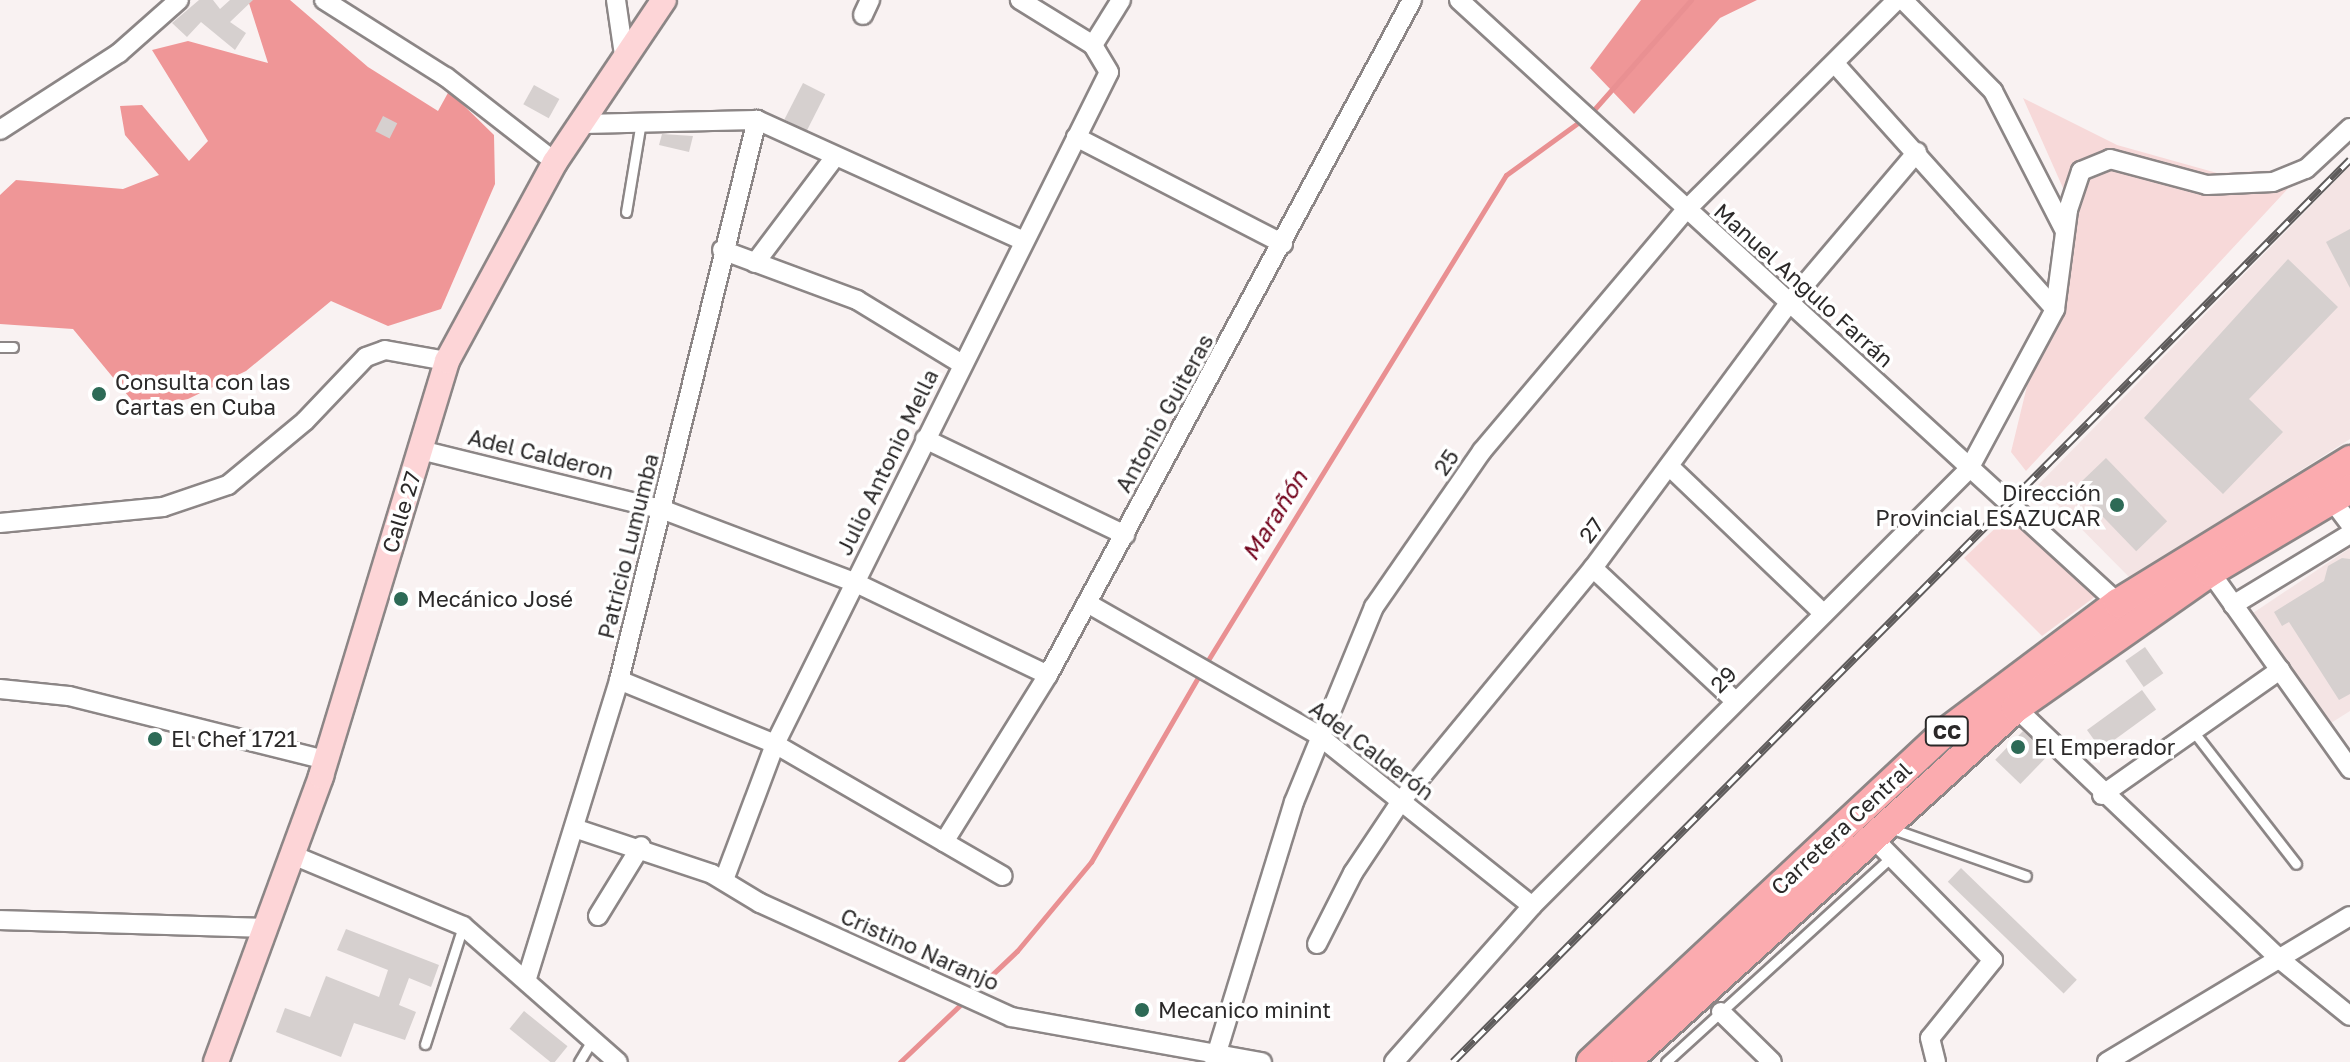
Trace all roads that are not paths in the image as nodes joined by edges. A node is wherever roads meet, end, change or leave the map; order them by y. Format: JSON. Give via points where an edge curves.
{"nodes":[{"id":1,"x":179,"y":0,"type":"edge"},
{"id":2,"x":324,"y":0,"type":"edge"},
{"id":3,"x":616,"y":0,"type":"edge"},
{"id":4,"x":664,"y":0,"type":"edge"},
{"id":5,"x":1020,"y":0,"type":"edge"},
{"id":6,"x":1121,"y":0,"type":"edge"},
{"id":7,"x":1412,"y":0,"type":"edge"},
{"id":8,"x":1459,"y":0,"type":"edge"},
{"id":9,"x":1900,"y":0,"type":"edge"},
{"id":10,"x":1093,"y":45,"type":"junction"},
{"id":11,"x":625,"y":62,"type":"junction"},
{"id":12,"x":1837,"y":66,"type":"junction"},
{"id":13,"x":757,"y":120,"type":"junction"},
{"id":14,"x":582,"y":124,"type":"junction"},
{"id":15,"x":640,"y":127,"type":"junction"},
{"id":16,"x":2350,"y":128,"type":"edge"},
{"id":17,"x":0,"y":130,"type":"edge"},
{"id":18,"x":1076,"y":137,"type":"junction"},
{"id":19,"x":1917,"y":152,"type":"junction"},
{"id":20,"x":835,"y":157,"type":"junction"},
{"id":21,"x":555,"y":162,"type":"junction"},
{"id":22,"x":1686,"y":210,"type":"junction"},
{"id":23,"x":626,"y":212,"type":"dead end"},
{"id":24,"x":2065,"y":232,"type":"junction"},
{"id":25,"x":1024,"y":241,"type":"junction"},
{"id":26,"x":1283,"y":244,"type":"junction"},
{"id":27,"x":722,"y":250,"type":"junction"},
{"id":28,"x":755,"y":263,"type":"junction"},
{"id":29,"x":1789,"y":303,"type":"junction"},
{"id":30,"x":2055,"y":309,"type":"junction"},
{"id":31,"x":0,"y":347,"type":"edge"},
{"id":32,"x":13,"y":347,"type":"dead end"},
{"id":33,"x":447,"y":361,"type":"junction"},
{"id":34,"x":962,"y":364,"type":"junction"},
{"id":35,"x":925,"y":439,"type":"junction"},
{"id":36,"x":420,"y":450,"type":"junction"},
{"id":37,"x":2350,"y":460,"type":"edge"},
{"id":38,"x":1669,"y":466,"type":"junction"},
{"id":39,"x":1969,"y":469,"type":"junction"},
{"id":40,"x":2341,"y":494,"type":"edge"},
{"id":41,"x":664,"y":510,"type":"junction"},
{"id":42,"x":0,"y":523,"type":"edge"},
{"id":43,"x":2350,"y":524,"type":"edge"},
{"id":44,"x":2350,"y":534,"type":"edge"},
{"id":45,"x":1125,"y":535,"type":"junction"},
{"id":46,"x":2203,"y":562,"type":"junction"},
{"id":47,"x":1593,"y":568,"type":"junction"},
{"id":48,"x":854,"y":582,"type":"junction"},
{"id":49,"x":1087,"y":603,"type":"junction"},
{"id":50,"x":2118,"y":603,"type":"junction"},
{"id":51,"x":2233,"y":605,"type":"junction"},
{"id":52,"x":1824,"y":614,"type":"junction"},
{"id":53,"x":2280,"y":670,"type":"junction"},
{"id":54,"x":1048,"y":675,"type":"junction"},
{"id":55,"x":619,"y":680,"type":"junction"},
{"id":56,"x":0,"y":689,"type":"edge"},
{"id":57,"x":1735,"y":701,"type":"junction"},
{"id":58,"x":2016,"y":708,"type":"junction"},
{"id":59,"x":2193,"y":731,"type":"junction"},
{"id":60,"x":1318,"y":735,"type":"junction"},
{"id":61,"x":775,"y":744,"type":"junction"},
{"id":62,"x":326,"y":760,"type":"junction"},
{"id":63,"x":2350,"y":769,"type":"edge"},
{"id":64,"x":2102,"y":795,"type":"junction"},
{"id":65,"x":1401,"y":801,"type":"junction"},
{"id":66,"x":574,"y":828,"type":"junction"},
{"id":67,"x":1877,"y":830,"type":"junction"},
{"id":68,"x":944,"y":842,"type":"junction"},
{"id":69,"x":641,"y":846,"type":"junction"},
{"id":70,"x":295,"y":856,"type":"junction"},
{"id":71,"x":1891,"y":857,"type":"junction"},
{"id":72,"x":2296,"y":864,"type":"dead end"},
{"id":73,"x":1003,"y":876,"type":"dead end"},
{"id":74,"x":2026,"y":876,"type":"dead end"},
{"id":75,"x":724,"y":880,"type":"junction"},
{"id":76,"x":1532,"y":906,"type":"junction"},
{"id":77,"x":598,"y":916,"type":"dead end"},
{"id":78,"x":2350,"y":916,"type":"edge"},
{"id":79,"x":0,"y":920,"type":"edge"},
{"id":80,"x":463,"y":926,"type":"junction"},
{"id":81,"x":267,"y":928,"type":"junction"},
{"id":82,"x":1317,"y":944,"type":"dead end"},
{"id":83,"x":2282,"y":961,"type":"junction"},
{"id":84,"x":527,"y":978,"type":"junction"},
{"id":85,"x":1721,"y":1012,"type":"junction"},
{"id":86,"x":2350,"y":1016,"type":"edge"},
{"id":87,"x":592,"y":1040,"type":"junction"},
{"id":88,"x":425,"y":1044,"type":"dead end"},
{"id":89,"x":1214,"y":1059,"type":"edge"},
{"id":90,"x":216,"y":1062,"type":"edge"},
{"id":91,"x":579,"y":1062,"type":"edge"},
{"id":92,"x":618,"y":1062,"type":"edge"},
{"id":93,"x":1262,"y":1062,"type":"edge"},
{"id":94,"x":1394,"y":1062,"type":"edge"},
{"id":95,"x":1591,"y":1062,"type":"edge"},
{"id":96,"x":1626,"y":1062,"type":"edge"},
{"id":97,"x":1666,"y":1062,"type":"edge"},
{"id":98,"x":1772,"y":1062,"type":"edge"},
{"id":99,"x":1936,"y":1062,"type":"edge"},
{"id":100,"x":2107,"y":1062,"type":"edge"}],
"edges":[{"from":1,"to":17,"type":"street","via":[[119,53]]},
{"from":2,"to":21,"type":"street","via":[[446,77]]},
{"from":3,"to":11,"type":"street"},
{"from":4,"to":11,"type":"main road","name":"Calle 27"},
{"from":5,"to":10,"type":"street"},
{"from":6,"to":10,"type":"street"},
{"from":7,"to":26,"type":"street","name":"Antonio Guiteras"},
{"from":8,"to":22,"type":"street","name":"Manuel Angulo Farrán"},
{"from":9,"to":12,"type":"street","name":"25"},
{"from":9,"to":24,"type":"street","via":[[1993,91]]},
{"from":10,"to":18,"type":"street","name":"Julio Antonio Mella","via":[[1109,72]]},
{"from":11,"to":14,"type":"main road","name":"Calle 27"},
{"from":12,"to":19,"type":"street"},
{"from":12,"to":22,"type":"street","name":"25"},
{"from":13,"to":15,"type":"street"},
{"from":13,"to":20,"type":"street"},
{"from":13,"to":27,"type":"street","name":"Patricio Lumumba"},
{"from":14,"to":15,"type":"street"},
{"from":14,"to":21,"type":"main road","name":"Calle 27"},
{"from":15,"to":23,"type":"lane"},
{"from":16,"to":24,"type":"street","via":[[2306,169],[2273,182],[2207,185],[2110,159],[2093,161],[2081,171]]},
{"from":18,"to":25,"type":"street","name":"Julio Antonio Mella"},
{"from":18,"to":26,"type":"street"},
{"from":19,"to":29,"type":"street","name":"27"},
{"from":19,"to":30,"type":"street"},
{"from":20,"to":25,"type":"street"},
{"from":20,"to":28,"type":"street"},
{"from":21,"to":33,"type":"main road","name":"Calle 27"},
{"from":22,"to":29,"type":"street","name":"Manuel Angulo Farrán"},
{"from":22,"to":60,"type":"street","name":"25","via":[[1482,451],[1374,607]]},
{"from":24,"to":30,"type":"street"},
{"from":25,"to":34,"type":"street","name":"Julio Antonio Mella"},
{"from":26,"to":45,"type":"street","name":"Antonio Guiteras"},
{"from":27,"to":28,"type":"street"},
{"from":27,"to":41,"type":"street","name":"Patricio Lumumba"},
{"from":28,"to":34,"type":"street","via":[[857,300]]},
{"from":29,"to":38,"type":"street","name":"27"},
{"from":29,"to":39,"type":"street","name":"Manuel Angulo Farrán"},
{"from":30,"to":39,"type":"street","name":"29"},
{"from":31,"to":32,"type":"lane"},
{"from":33,"to":36,"type":"main road","name":"Calle 27"},
{"from":33,"to":42,"type":"street","via":[[385,350],[366,357],[305,421],[228,485],[163,507]]},
{"from":34,"to":35,"type":"street","name":"Julio Antonio Mella"},
{"from":35,"to":45,"type":"street"},
{"from":35,"to":48,"type":"street","name":"Julio Antonio Mella"},
{"from":36,"to":41,"type":"street","name":"Adel Calderon"},
{"from":36,"to":62,"type":"main road","name":"Calle 27"},
{"from":37,"to":46,"type":"main road","name":"Carretera Central","number":"CC"},
{"from":38,"to":47,"type":"street","name":"27"},
{"from":38,"to":52,"type":"street"},
{"from":39,"to":50,"type":"street","name":"Manuel Angulo Farrán"},
{"from":39,"to":52,"type":"street","name":"29"},
{"from":40,"to":43,"type":"street"},
{"from":40,"to":46,"type":"main road","name":"Carretera Central","number":"CC"},
{"from":41,"to":48,"type":"street","name":"Adel Calderon"},
{"from":41,"to":55,"type":"street","name":"Patricio Lumumba"},
{"from":44,"to":51,"type":"street"},
{"from":45,"to":49,"type":"street","name":"Antonio Guiteras"},
{"from":46,"to":50,"type":"main road","name":"Carretera Central","number":"CC"},
{"from":46,"to":51,"type":"street"},
{"from":46,"to":58,"type":"main road","name":"Carretera Central","number":"CC"},
{"from":47,"to":57,"type":"street"},
{"from":47,"to":65,"type":"street","name":"27"},
{"from":48,"to":54,"type":"street","name":"Adel Calderon"},
{"from":48,"to":61,"type":"street","name":"Julio Antonio Mella"},
{"from":49,"to":54,"type":"street","name":"Antonio Guiteras"},
{"from":49,"to":60,"type":"street","name":"Adel Calderón"},
{"from":50,"to":95,"type":"main road","name":"Carretera Central","number":"CC","via":[[1942,735]]},
{"from":51,"to":53,"type":"street"},
{"from":52,"to":57,"type":"street","name":"29"},
{"from":53,"to":59,"type":"street"},
{"from":53,"to":63,"type":"street"},
{"from":54,"to":68,"type":"street","name":"Antonio Guiteras"},
{"from":55,"to":61,"type":"street"},
{"from":55,"to":66,"type":"street","name":"Patricio Lumumba"},
{"from":56,"to":62,"type":"street","via":[[69,696]]},
{"from":57,"to":76,"type":"street","name":"29"},
{"from":58,"to":64,"type":"street"},
{"from":58,"to":67,"type":"main road","name":"Carretera Central","number":"CC"},
{"from":59,"to":64,"type":"street"},
{"from":59,"to":72,"type":"lane"},
{"from":60,"to":65,"type":"street","name":"Adel Calderón"},
{"from":60,"to":89,"type":"street","name":"25"},
{"from":61,"to":68,"type":"street"},
{"from":61,"to":75,"type":"street","name":"Julio Antonio Mella"},
{"from":62,"to":70,"type":"main road","name":"Calle 27"},
{"from":64,"to":83,"type":"street"},
{"from":65,"to":76,"type":"street","name":"Adel Calderón"},
{"from":65,"to":82,"type":"street","name":"27","via":[[1353,873]]},
{"from":66,"to":69,"type":"street","name":"Cristino Naranjo"},
{"from":66,"to":84,"type":"street","name":"Patricio Lumumba"},
{"from":67,"to":71,"type":"street"},
{"from":67,"to":74,"type":"lane"},
{"from":67,"to":96,"type":"main road","name":"Carretera Central","number":"CC"},
{"from":68,"to":73,"type":"street"},
{"from":69,"to":75,"type":"street","name":"Cristino Naranjo"},
{"from":69,"to":77,"type":"street"},
{"from":70,"to":80,"type":"street"},
{"from":70,"to":81,"type":"main road","name":"Calle 27"},
{"from":71,"to":85,"type":"lane"},
{"from":71,"to":99,"type":"street","via":[[1993,960],[1930,1038]]},
{"from":75,"to":89,"type":"street","name":"Cristino Naranjo","via":[[760,903],[991,1009]]},
{"from":76,"to":94,"type":"street","name":"29"},
{"from":78,"to":83,"type":"street"},
{"from":79,"to":81,"type":"street"},
{"from":80,"to":84,"type":"street"},
{"from":80,"to":88,"type":"lane"},
{"from":81,"to":90,"type":"main road","name":"Calle 27"},
{"from":83,"to":86,"type":"street"},
{"from":83,"to":100,"type":"street"},
{"from":84,"to":87,"type":"street"},
{"from":85,"to":97,"type":"lane"},
{"from":85,"to":98,"type":"street"},
{"from":87,"to":91,"type":"lane"},
{"from":87,"to":92,"type":"street"},
{"from":89,"to":93,"type":"street","name":"Cristino Naranjo"}]}
